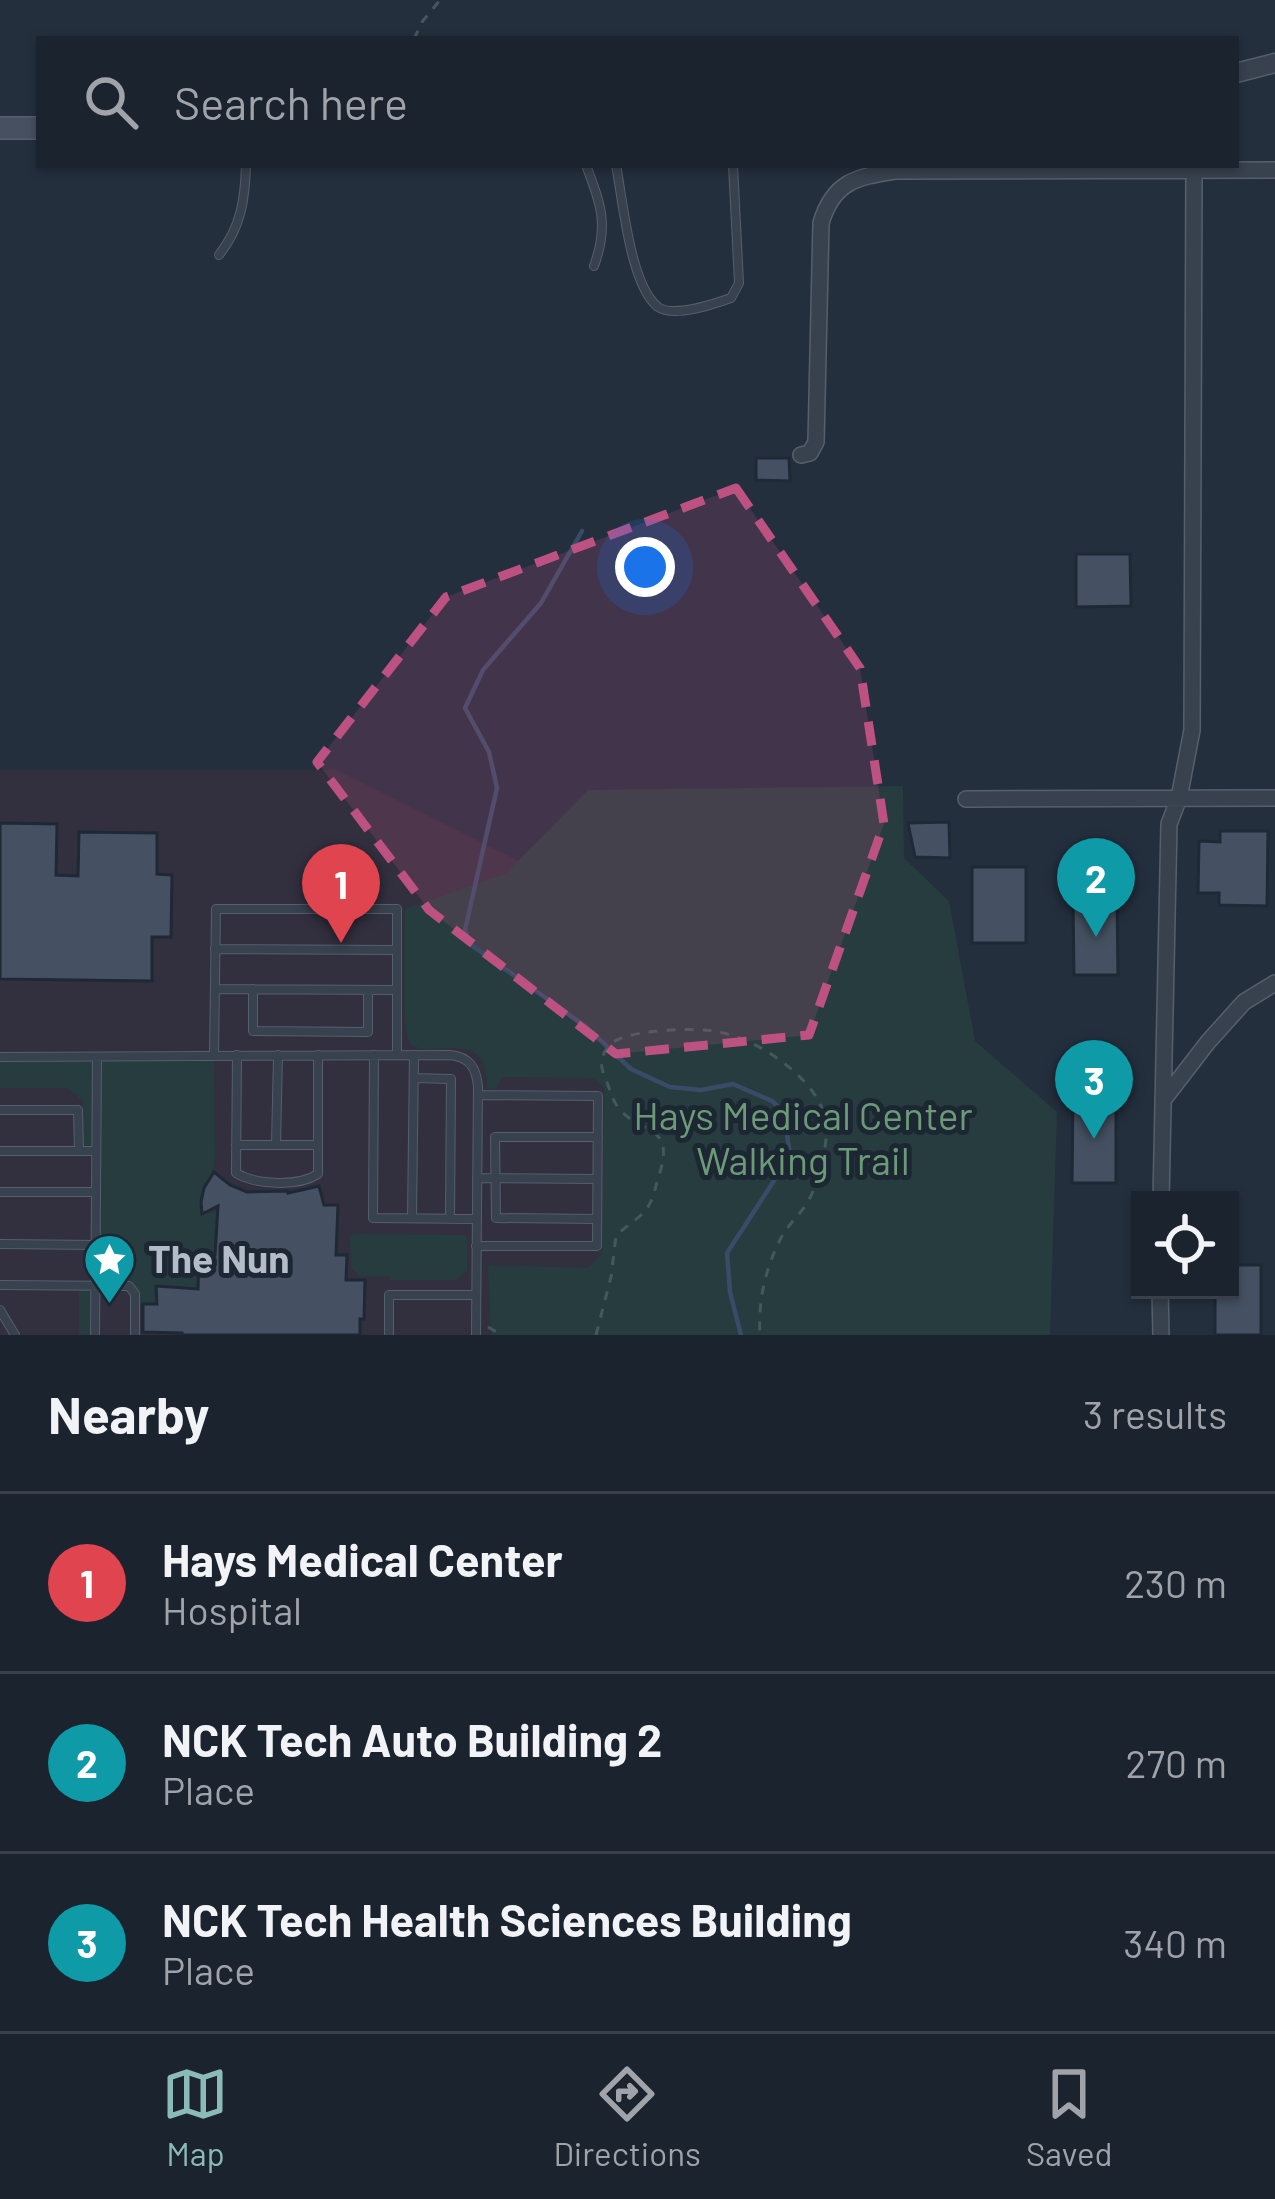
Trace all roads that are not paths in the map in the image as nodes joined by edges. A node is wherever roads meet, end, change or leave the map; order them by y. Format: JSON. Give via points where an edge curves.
{"nodes":[{"id":1,"x":1275,"y":63,"type":"edge"},
{"id":2,"x":1239,"y":72,"type":"edge"},
{"id":3,"x":0,"y":128,"type":"edge"},
{"id":4,"x":36,"y":128,"type":"edge"},
{"id":5,"x":246,"y":168,"type":"edge"},
{"id":6,"x":587,"y":168,"type":"edge"},
{"id":7,"x":617,"y":168,"type":"edge"},
{"id":8,"x":733,"y":168,"type":"edge"},
{"id":9,"x":894,"y":168,"type":"edge"},
{"id":10,"x":1194,"y":170,"type":"junction"},
{"id":11,"x":1275,"y":170,"type":"edge"},
{"id":12,"x":219,"y":255,"type":"dead end"},
{"id":13,"x":594,"y":266,"type":"dead end"},
{"id":14,"x":801,"y":455,"type":"dead end"},
{"id":15,"x":1178,"y":798,"type":"junction"},
{"id":16,"x":1275,"y":798,"type":"edge"},
{"id":17,"x":966,"y":799,"type":"dead end"},
{"id":18,"x":215,"y":949,"type":"junction"},
{"id":19,"x":398,"y":950,"type":"junction"},
{"id":20,"x":1275,"y":983,"type":"edge"},
{"id":21,"x":215,"y":989,"type":"junction"},
{"id":22,"x":254,"y":989,"type":"junction"},
{"id":23,"x":368,"y":990,"type":"junction"},
{"id":24,"x":397,"y":990,"type":"junction"},
{"id":25,"x":214,"y":1055,"type":"junction"},
{"id":26,"x":237,"y":1055,"type":"junction"},
{"id":27,"x":278,"y":1055,"type":"junction"},
{"id":28,"x":318,"y":1055,"type":"junction"},
{"id":29,"x":374,"y":1055,"type":"junction"},
{"id":30,"x":397,"y":1055,"type":"junction"},
{"id":31,"x":414,"y":1055,"type":"junction"},
{"id":32,"x":0,"y":1058,"type":"edge"},
{"id":33,"x":97,"y":1058,"type":"junction"},
{"id":34,"x":414,"y":1078,"type":"junction"},
{"id":35,"x":478,"y":1095,"type":"junction"},
{"id":36,"x":1164,"y":1099,"type":"junction"},
{"id":37,"x":0,"y":1110,"type":"edge"},
{"id":38,"x":598,"y":1137,"type":"junction"},
{"id":39,"x":236,"y":1145,"type":"junction"},
{"id":40,"x":276,"y":1145,"type":"junction"},
{"id":41,"x":318,"y":1145,"type":"junction"},
{"id":42,"x":0,"y":1151,"type":"edge"},
{"id":43,"x":79,"y":1151,"type":"junction"},
{"id":44,"x":96,"y":1151,"type":"junction"},
{"id":45,"x":477,"y":1178,"type":"junction"},
{"id":46,"x":496,"y":1178,"type":"junction"},
{"id":47,"x":598,"y":1179,"type":"junction"},
{"id":48,"x":1161,"y":1191,"type":"edge"},
{"id":49,"x":0,"y":1192,"type":"edge"},
{"id":50,"x":96,"y":1192,"type":"junction"},
{"id":51,"x":412,"y":1218,"type":"junction"},
{"id":52,"x":450,"y":1219,"type":"junction"},
{"id":53,"x":477,"y":1219,"type":"junction"},
{"id":54,"x":597,"y":1219,"type":"junction"},
{"id":55,"x":0,"y":1244,"type":"edge"},
{"id":56,"x":95,"y":1245,"type":"junction"},
{"id":57,"x":476,"y":1246,"type":"junction"},
{"id":58,"x":0,"y":1286,"type":"edge"},
{"id":59,"x":95,"y":1286,"type":"junction"},
{"id":60,"x":476,"y":1295,"type":"junction"},
{"id":61,"x":1160,"y":1299,"type":"edge"},
{"id":62,"x":0,"y":1310,"type":"edge"},
{"id":63,"x":15,"y":1335,"type":"edge"},
{"id":64,"x":94,"y":1335,"type":"edge"},
{"id":65,"x":135,"y":1335,"type":"edge"},
{"id":66,"x":388,"y":1335,"type":"edge"},
{"id":67,"x":476,"y":1335,"type":"edge"},
{"id":68,"x":1161,"y":1335,"type":"edge"}],
"edges":[{"from":1,"to":2,"type":"street"},
{"from":3,"to":4,"type":"main road"},
{"from":5,"to":12,"type":"lane","via":[[241,217]]},
{"from":6,"to":13,"type":"lane","via":[[604,221]]},
{"from":7,"to":8,"type":"lane","via":[[637,276],[658,307],[672,312],[731,298],[739,283]]},
{"from":9,"to":10,"type":"street"},
{"from":9,"to":14,"type":"street","via":[[849,182],[826,207],[816,442]]},
{"from":10,"to":11,"type":"street"},
{"from":10,"to":15,"type":"street","via":[[1192,730]]},
{"from":15,"to":16,"type":"street"},
{"from":15,"to":17,"type":"street"},
{"from":15,"to":36,"type":"street","via":[[1167,866]]},
{"from":18,"to":19,"type":"lane"},
{"from":18,"to":19,"type":"lane","via":[[216,909],[398,908]]},
{"from":18,"to":21,"type":"lane"},
{"from":19,"to":24,"type":"lane"},
{"from":20,"to":36,"type":"street","via":[[1244,1002]]},
{"from":21,"to":22,"type":"lane"},
{"from":21,"to":25,"type":"lane"},
{"from":22,"to":23,"type":"lane"},
{"from":22,"to":23,"type":"lane","via":[[253,1031],[368,1032]]},
{"from":23,"to":24,"type":"lane"},
{"from":24,"to":30,"type":"lane"},
{"from":25,"to":26,"type":"lane"},
{"from":25,"to":33,"type":"lane"},
{"from":26,"to":27,"type":"lane"},
{"from":26,"to":39,"type":"lane"},
{"from":27,"to":28,"type":"lane"},
{"from":27,"to":40,"type":"lane"},
{"from":28,"to":29,"type":"lane"},
{"from":28,"to":41,"type":"lane"},
{"from":29,"to":30,"type":"lane"},
{"from":29,"to":51,"type":"lane","via":[[373,1218]]},
{"from":30,"to":31,"type":"lane"},
{"from":31,"to":34,"type":"lane"},
{"from":31,"to":35,"type":"lane","via":[[467,1060]]},
{"from":32,"to":33,"type":"lane"},
{"from":33,"to":44,"type":"lane"},
{"from":34,"to":51,"type":"lane"},
{"from":34,"to":52,"type":"lane","via":[[451,1078]]},
{"from":35,"to":38,"type":"lane","via":[[598,1096]]},
{"from":35,"to":45,"type":"lane"},
{"from":36,"to":48,"type":"street"},
{"from":37,"to":43,"type":"lane","via":[[78,1110]]},
{"from":38,"to":46,"type":"lane","via":[[495,1137]]},
{"from":38,"to":47,"type":"lane"},
{"from":39,"to":40,"type":"lane"},
{"from":39,"to":41,"type":"lane","via":[[236,1173],[255,1181],[315,1177]]},
{"from":40,"to":41,"type":"lane"},
{"from":42,"to":43,"type":"lane"},
{"from":43,"to":44,"type":"lane"},
{"from":44,"to":50,"type":"lane"},
{"from":45,"to":46,"type":"lane"},
{"from":45,"to":53,"type":"lane"},
{"from":46,"to":47,"type":"lane"},
{"from":46,"to":54,"type":"lane","via":[[496,1218]]},
{"from":47,"to":54,"type":"lane"},
{"from":49,"to":50,"type":"lane"},
{"from":50,"to":56,"type":"lane"},
{"from":51,"to":52,"type":"lane"},
{"from":52,"to":53,"type":"lane"},
{"from":53,"to":57,"type":"lane"},
{"from":54,"to":57,"type":"lane","via":[[596,1246]]},
{"from":55,"to":56,"type":"lane"},
{"from":56,"to":59,"type":"lane"},
{"from":57,"to":60,"type":"lane"},
{"from":58,"to":59,"type":"lane"},
{"from":59,"to":64,"type":"lane"},
{"from":59,"to":65,"type":"lane","via":[[133,1288]]},
{"from":60,"to":66,"type":"lane","via":[[388,1295]]},
{"from":60,"to":67,"type":"lane"},
{"from":61,"to":68,"type":"street"},
{"from":62,"to":63,"type":"lane"}]}
